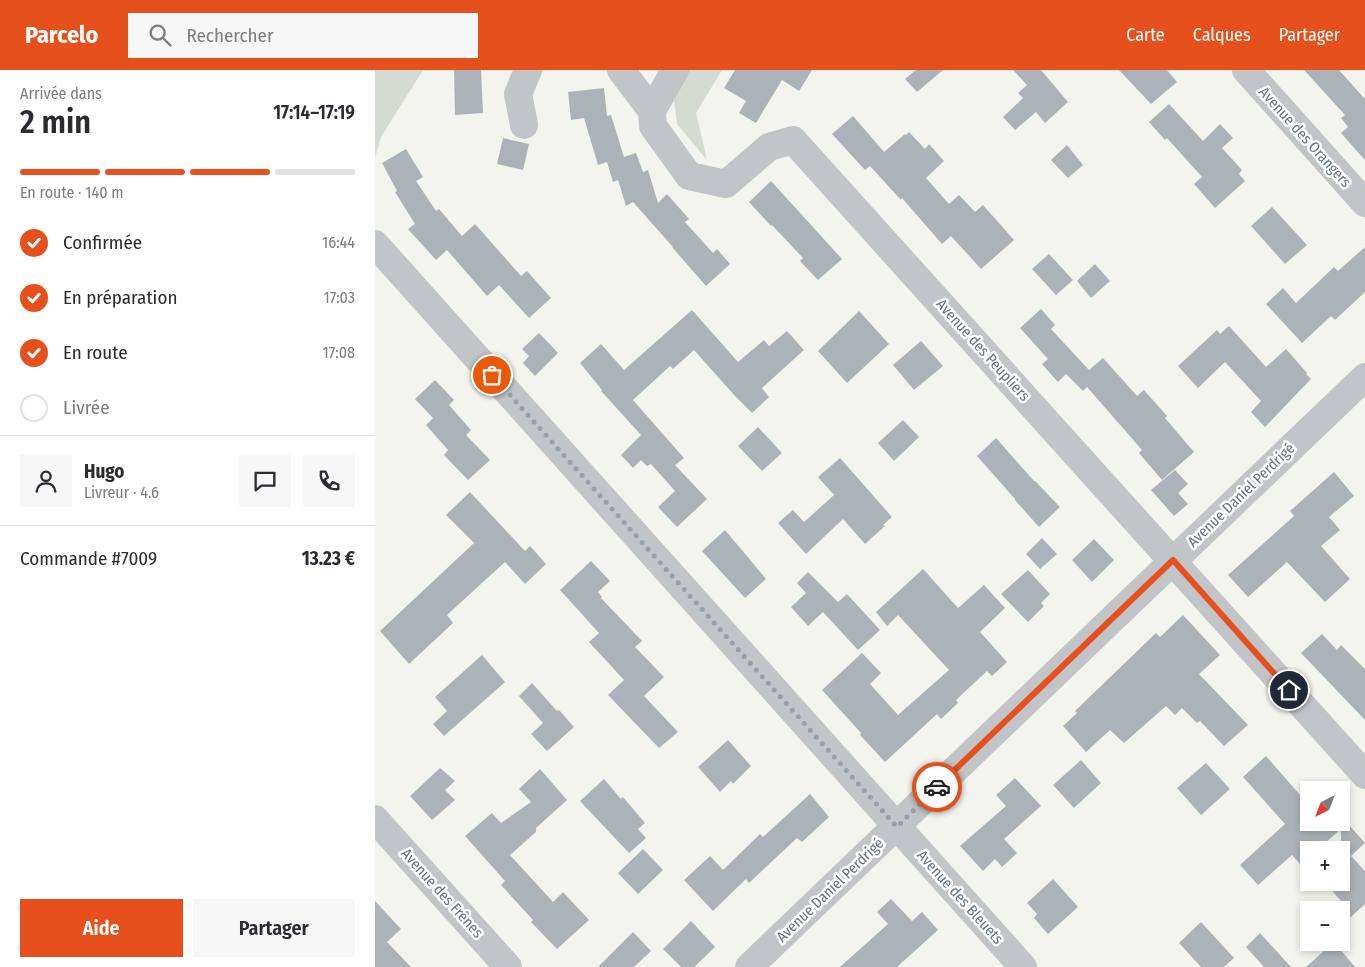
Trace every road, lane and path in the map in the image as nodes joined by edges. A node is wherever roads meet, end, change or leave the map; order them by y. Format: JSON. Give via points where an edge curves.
{"nodes":[{"id":1,"x":528,"y":70,"type":"edge"},
{"id":2,"x":621,"y":70,"type":"edge"},
{"id":3,"x":675,"y":70,"type":"edge"},
{"id":4,"x":1246,"y":70,"type":"edge"},
{"id":5,"x":652,"y":111,"type":"junction"},
{"id":6,"x":524,"y":125,"type":"dead end"},
{"id":7,"x":1365,"y":203,"type":"edge"},
{"id":8,"x":375,"y":244,"type":"edge"},
{"id":9,"x":1365,"y":377,"type":"edge"},
{"id":10,"x":1173,"y":560,"type":"junction"},
{"id":11,"x":1365,"y":774,"type":"edge"},
{"id":12,"x":375,"y":819,"type":"edge"},
{"id":13,"x":897,"y":827,"type":"junction"},
{"id":14,"x":508,"y":967,"type":"edge"},
{"id":15,"x":749,"y":967,"type":"edge"},
{"id":16,"x":1023,"y":967,"type":"edge"}],
"edges":[{"from":1,"to":6,"type":"street","via":[[518,94]]},
{"from":2,"to":5,"type":"street"},
{"from":3,"to":5,"type":"street"},
{"from":4,"to":7,"type":"street","name":"Avenue des Orangers"},
{"from":5,"to":10,"type":"street","name":"Avenue des Peupliers","via":[[653,126],[689,176],[726,184],[769,147],[793,140]]},
{"from":8,"to":13,"type":"street","name":"Avenue des Bleuets"},
{"from":9,"to":10,"type":"street","name":"Avenue Daniel Perdrigé"},
{"from":10,"to":11,"type":"street","name":"Avenue des Peupliers"},
{"from":10,"to":13,"type":"street","name":"Avenue Daniel Perdrigé"},
{"from":12,"to":14,"type":"street","name":"Avenue des Frênes"},
{"from":13,"to":15,"type":"street","name":"Avenue Daniel Perdrigé"},
{"from":13,"to":16,"type":"street","name":"Avenue des Bleuets"}]}
